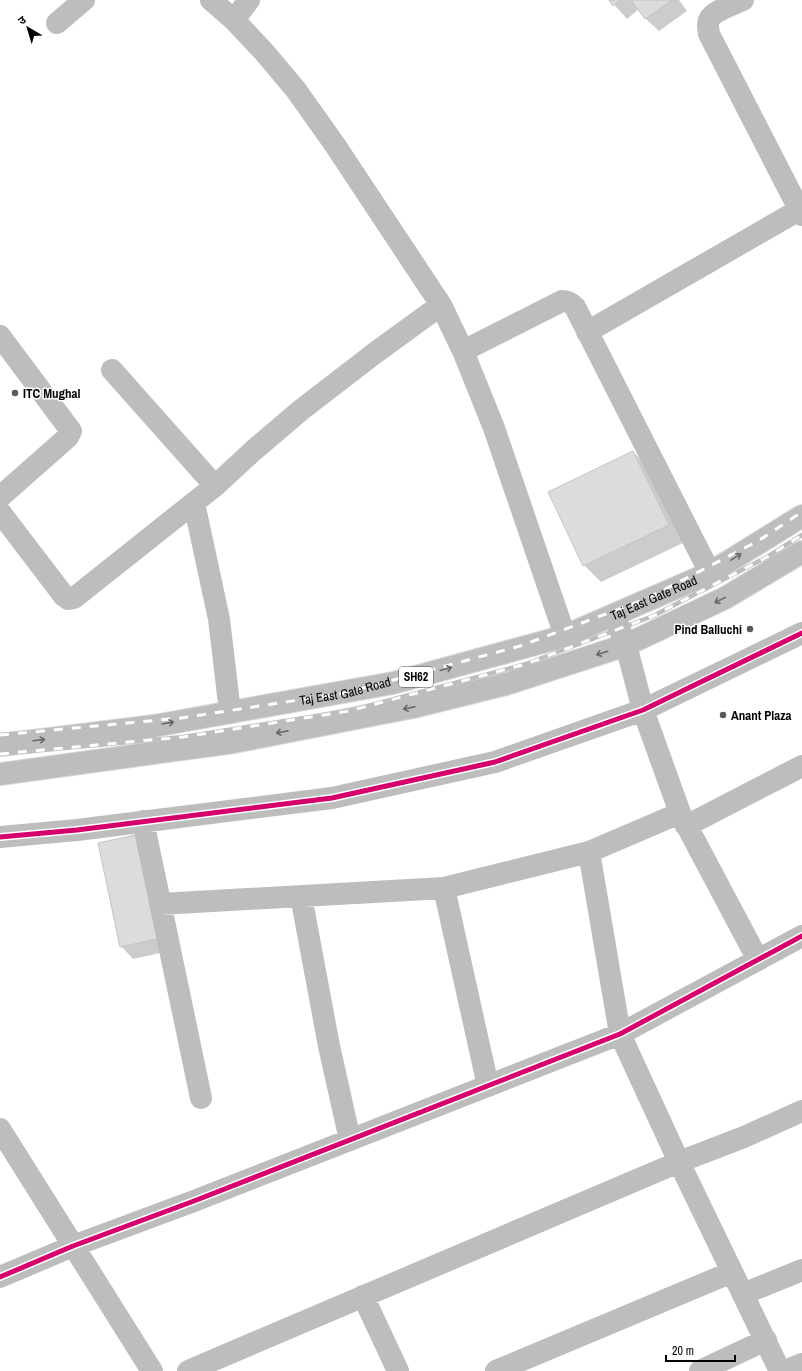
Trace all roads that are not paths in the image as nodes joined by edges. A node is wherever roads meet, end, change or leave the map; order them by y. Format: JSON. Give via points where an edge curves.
{"nodes":[{"id":1,"x":84,"y":0,"type":"edge"},
{"id":2,"x":212,"y":0,"type":"edge"},
{"id":3,"x":249,"y":0,"type":"edge"},
{"id":4,"x":743,"y":0,"type":"edge"},
{"id":5,"x":234,"y":20,"type":"junction"},
{"id":6,"x":57,"y":23,"type":"dead end"},
{"id":7,"x":801,"y":212,"type":"edge"},
{"id":8,"x":441,"y":305,"type":"junction"},
{"id":9,"x":587,"y":332,"type":"junction"},
{"id":10,"x":0,"y":336,"type":"edge"},
{"id":11,"x":463,"y":351,"type":"junction"},
{"id":12,"x":112,"y":370,"type":"dead end"},
{"id":13,"x":215,"y":486,"type":"junction"},
{"id":14,"x":0,"y":496,"type":"edge"},
{"id":15,"x":194,"y":503,"type":"junction"},
{"id":16,"x":0,"y":512,"type":"edge"},
{"id":17,"x":802,"y":516,"type":"edge"},
{"id":18,"x":802,"y":552,"type":"edge"},
{"id":19,"x":710,"y":573,"type":"junction"},
{"id":20,"x":614,"y":615,"type":"junction"},
{"id":21,"x":802,"y":633,"type":"edge"},
{"id":22,"x":565,"y":636,"type":"junction"},
{"id":23,"x":626,"y":645,"type":"junction"},
{"id":24,"x":643,"y":710,"type":"junction"},
{"id":25,"x":230,"y":712,"type":"junction"},
{"id":26,"x":0,"y":745,"type":"edge"},
{"id":27,"x":802,"y":766,"type":"edge"},
{"id":28,"x":0,"y":774,"type":"edge"},
{"id":29,"x":683,"y":820,"type":"junction"},
{"id":30,"x":144,"y":821,"type":"junction"},
{"id":31,"x":0,"y":837,"type":"edge"},
{"id":32,"x":589,"y":852,"type":"junction"},
{"id":33,"x":444,"y":888,"type":"junction"},
{"id":34,"x":301,"y":896,"type":"junction"},
{"id":35,"x":160,"y":904,"type":"junction"},
{"id":36,"x":802,"y":936,"type":"edge"},
{"id":37,"x":758,"y":960,"type":"junction"},
{"id":38,"x":620,"y":1034,"type":"junction"},
{"id":39,"x":488,"y":1086,"type":"junction"},
{"id":40,"x":201,"y":1098,"type":"dead end"},
{"id":41,"x":802,"y":1111,"type":"edge"},
{"id":42,"x":0,"y":1129,"type":"edge"},
{"id":43,"x":350,"y":1140,"type":"junction"},
{"id":44,"x":679,"y":1162,"type":"junction"},
{"id":45,"x":73,"y":1246,"type":"junction"},
{"id":46,"x":802,"y":1270,"type":"edge"},
{"id":47,"x":732,"y":1272,"type":"junction"},
{"id":48,"x":0,"y":1277,"type":"edge"},
{"id":49,"x":743,"y":1294,"type":"junction"},
{"id":50,"x":363,"y":1296,"type":"junction"},
{"id":51,"x":766,"y":1340,"type":"junction"},
{"id":52,"x":802,"y":1364,"type":"edge"},
{"id":53,"x":152,"y":1371,"type":"edge"},
{"id":54,"x":188,"y":1371,"type":"edge"},
{"id":55,"x":398,"y":1371,"type":"edge"},
{"id":56,"x":496,"y":1371,"type":"edge"},
{"id":57,"x":700,"y":1371,"type":"edge"},
{"id":58,"x":780,"y":1371,"type":"edge"},
{"id":59,"x":784,"y":1371,"type":"edge"}],
"edges":[{"from":1,"to":6,"type":"street"},
{"from":2,"to":5,"type":"street"},
{"from":3,"to":5,"type":"street"},
{"from":4,"to":7,"type":"street","via":[[710,18],[709,34]]},
{"from":5,"to":8,"type":"street","via":[[296,90]]},
{"from":7,"to":9,"type":"street"},
{"from":8,"to":11,"type":"street"},
{"from":8,"to":13,"type":"street","via":[[301,410]]},
{"from":9,"to":11,"type":"street","via":[[575,307],[567,301],[562,301]]},
{"from":9,"to":19,"type":"street"},
{"from":10,"to":14,"type":"street","via":[[71,431],[68,437]]},
{"from":11,"to":22,"type":"street","via":[[494,428]]},
{"from":12,"to":13,"type":"street"},
{"from":13,"to":15,"type":"street"},
{"from":15,"to":16,"type":"street","via":[[78,595],[68,599]]},
{"from":15,"to":25,"type":"street","via":[[219,619]]},
{"from":19,"to":17,"type":"street","name":"Taj East Gate Road","number":"SH62","one_way":true},
{"from":18,"to":23,"type":"street","number":"SH62","one_way":true,"via":[[725,598]]},
{"from":19,"to":20,"type":"street","name":"Taj East Gate Road","number":"SH62"},
{"from":20,"to":22,"type":"street","name":"Taj East Gate Road","number":"SH62"},
{"from":20,"to":23,"type":"street"},
{"from":21,"to":24,"type":"street"},
{"from":25,"to":22,"type":"street","name":"Taj East Gate Road","number":"SH62","one_way":true,"via":[[393,683]]},
{"from":23,"to":24,"type":"street"},
{"from":23,"to":28,"type":"street","number":"SH62","one_way":true,"via":[[506,684],[413,707],[234,742]]},
{"from":24,"to":29,"type":"street"},
{"from":24,"to":30,"type":"street","via":[[496,762],[332,798]]},
{"from":26,"to":25,"type":"street","name":"Taj East Gate Road","number":"SH62","one_way":true,"via":[[154,726]]},
{"from":27,"to":29,"type":"street"},
{"from":29,"to":32,"type":"street"},
{"from":29,"to":37,"type":"street"},
{"from":30,"to":31,"type":"street"},
{"from":30,"to":35,"type":"street"},
{"from":32,"to":33,"type":"street"},
{"from":32,"to":38,"type":"street"},
{"from":33,"to":34,"type":"street"},
{"from":33,"to":39,"type":"street"},
{"from":34,"to":35,"type":"street"},
{"from":34,"to":43,"type":"street","via":[[329,1046]]},
{"from":35,"to":40,"type":"street"},
{"from":36,"to":37,"type":"street"},
{"from":37,"to":38,"type":"street"},
{"from":38,"to":39,"type":"street"},
{"from":38,"to":44,"type":"street"},
{"from":39,"to":43,"type":"street"},
{"from":41,"to":44,"type":"street"},
{"from":42,"to":45,"type":"street"},
{"from":43,"to":45,"type":"street"},
{"from":44,"to":47,"type":"street"},
{"from":44,"to":50,"type":"street"},
{"from":45,"to":48,"type":"street"},
{"from":45,"to":53,"type":"street"},
{"from":46,"to":49,"type":"street"},
{"from":47,"to":49,"type":"street"},
{"from":47,"to":56,"type":"street"},
{"from":49,"to":51,"type":"street"},
{"from":50,"to":54,"type":"street"},
{"from":50,"to":55,"type":"street"},
{"from":51,"to":57,"type":"street"},
{"from":51,"to":58,"type":"street"},
{"from":52,"to":59,"type":"street"}]}
